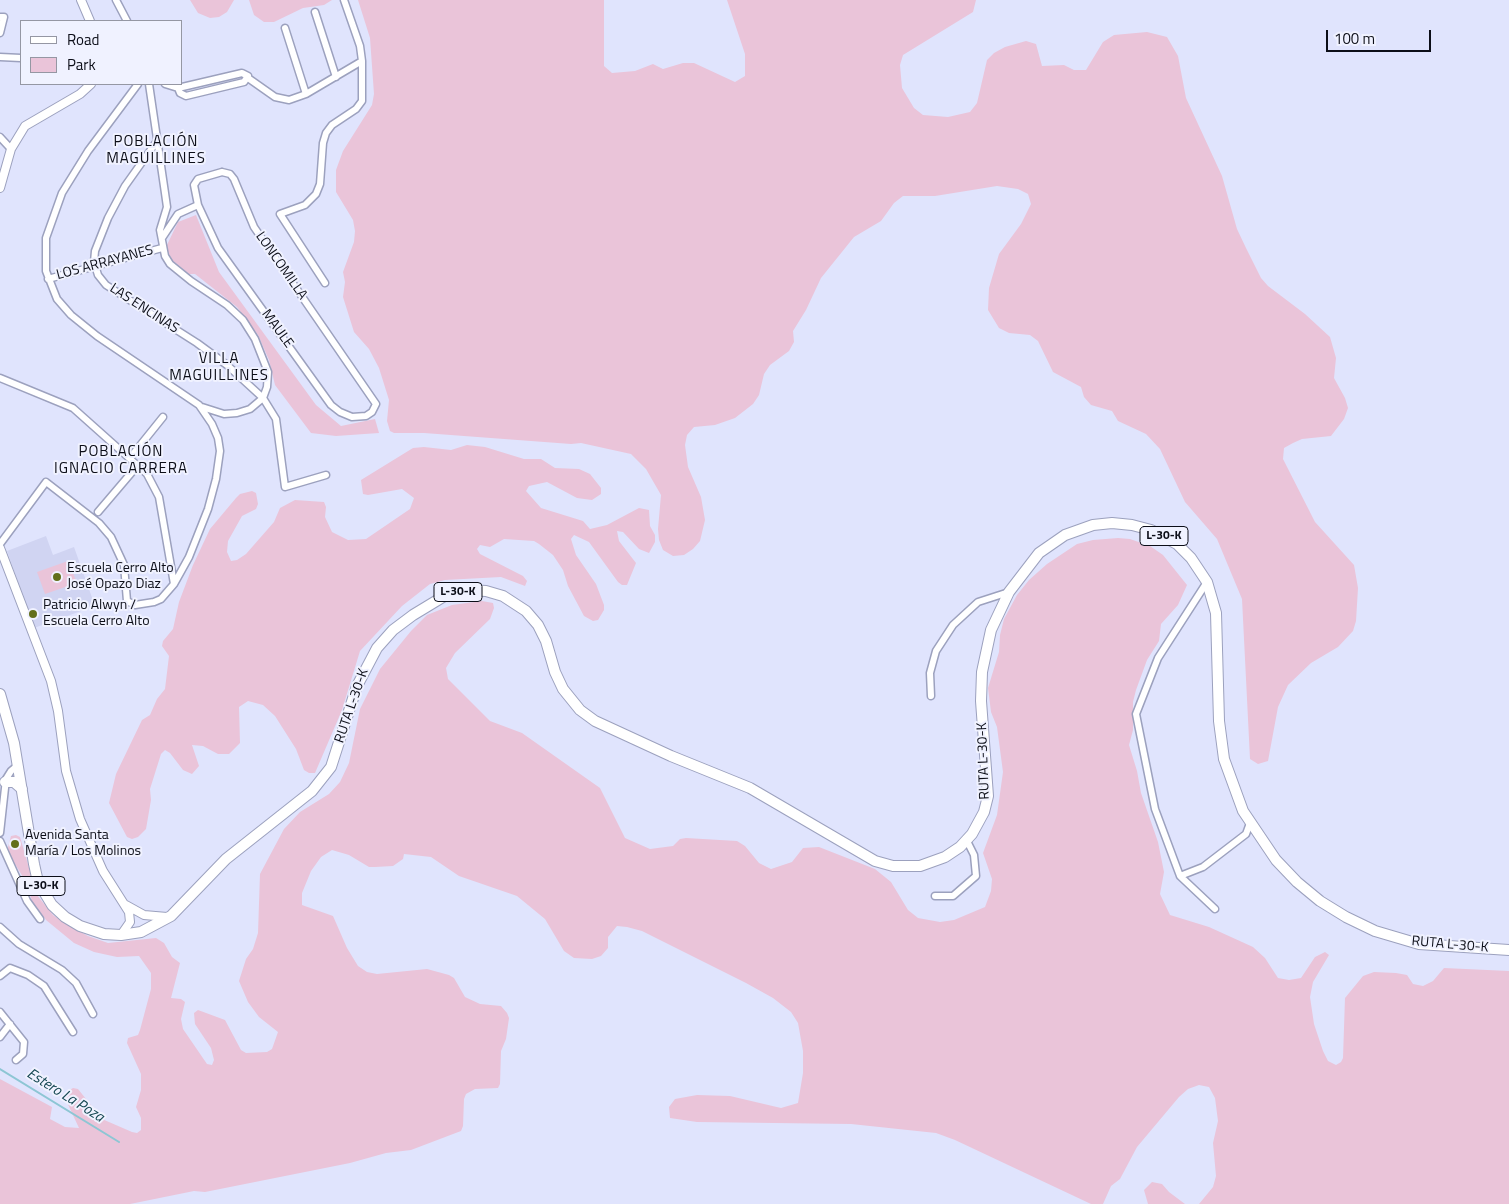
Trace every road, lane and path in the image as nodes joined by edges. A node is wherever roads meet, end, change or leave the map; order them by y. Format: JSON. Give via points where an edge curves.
{"nodes":[{"id":1,"x":81,"y":0,"type":"edge"},
{"id":2,"x":116,"y":0,"type":"edge"},
{"id":3,"x":344,"y":0,"type":"edge"},
{"id":4,"x":315,"y":12,"type":"dead end"},
{"id":5,"x":2,"y":17,"type":"edge"},
{"id":6,"x":90,"y":20,"type":"edge"},
{"id":7,"x":127,"y":20,"type":"edge"},
{"id":8,"x":285,"y":28,"type":"dead end"},
{"id":9,"x":0,"y":33,"type":"edge"},
{"id":10,"x":0,"y":57,"type":"edge"},
{"id":11,"x":20,"y":58,"type":"edge"},
{"id":12,"x":362,"y":61,"type":"junction"},
{"id":13,"x":336,"y":77,"type":"junction"},
{"id":14,"x":90,"y":85,"type":"edge"},
{"id":15,"x":137,"y":85,"type":"edge"},
{"id":16,"x":149,"y":85,"type":"edge"},
{"id":17,"x":169,"y":85,"type":"edge"},
{"id":18,"x":306,"y":94,"type":"junction"},
{"id":19,"x":0,"y":137,"type":"edge"},
{"id":20,"x":157,"y":141,"type":"junction"},
{"id":21,"x":11,"y":149,"type":"junction"},
{"id":22,"x":0,"y":188,"type":"edge"},
{"id":23,"x":198,"y":205,"type":"junction"},
{"id":24,"x":167,"y":207,"type":"junction"},
{"id":25,"x":178,"y":214,"type":"junction"},
{"id":26,"x":162,"y":238,"type":"junction"},
{"id":27,"x":162,"y":248,"type":"junction"},
{"id":28,"x":95,"y":268,"type":"junction"},
{"id":29,"x":48,"y":279,"type":"junction"},
{"id":30,"x":325,"y":283,"type":"dead end"},
{"id":31,"x":0,"y":378,"type":"edge"},
{"id":32,"x":263,"y":398,"type":"junction"},
{"id":33,"x":376,"y":404,"type":"joint"},
{"id":34,"x":199,"y":405,"type":"junction"},
{"id":35,"x":163,"y":417,"type":"dead end"},
{"id":36,"x":130,"y":458,"type":"junction"},
{"id":37,"x":138,"y":465,"type":"junction"},
{"id":38,"x":326,"y":475,"type":"dead end"},
{"id":39,"x":98,"y":512,"type":"dead end"},
{"id":40,"x":0,"y":546,"type":"edge"},
{"id":41,"x":1207,"y":582,"type":"junction"},
{"id":42,"x":174,"y":584,"type":"junction"},
{"id":43,"x":1009,"y":592,"type":"junction"},
{"id":44,"x":0,"y":694,"type":"edge"},
{"id":45,"x":931,"y":696,"type":"dead end"},
{"id":46,"x":17,"y":766,"type":"junction"},
{"id":47,"x":5,"y":782,"type":"junction"},
{"id":48,"x":22,"y":789,"type":"junction"},
{"id":49,"x":1250,"y":823,"type":"junction"},
{"id":50,"x":0,"y":833,"type":"edge"},
{"id":51,"x":0,"y":841,"type":"edge"},
{"id":52,"x":967,"y":841,"type":"junction"},
{"id":53,"x":1180,"y":876,"type":"junction"},
{"id":54,"x":935,"y":896,"type":"dead end"},
{"id":55,"x":123,"y":902,"type":"junction"},
{"id":56,"x":1215,"y":909,"type":"dead end"},
{"id":57,"x":171,"y":916,"type":"junction"},
{"id":58,"x":40,"y":919,"type":"dead end"},
{"id":59,"x":0,"y":927,"type":"edge"},
{"id":60,"x":121,"y":935,"type":"junction"},
{"id":61,"x":1509,"y":950,"type":"edge"},
{"id":62,"x":0,"y":976,"type":"edge"},
{"id":63,"x":0,"y":1012,"type":"edge"},
{"id":64,"x":93,"y":1014,"type":"dead end"},
{"id":65,"x":10,"y":1024,"type":"junction"},
{"id":66,"x":73,"y":1032,"type":"dead end"},
{"id":67,"x":0,"y":1037,"type":"edge"},
{"id":68,"x":16,"y":1060,"type":"dead end"}],
"edges":[{"from":1,"to":6,"type":"street"},
{"from":2,"to":7,"type":"street"},
{"from":3,"to":12,"type":"street"},
{"from":4,"to":13,"type":"street"},
{"from":5,"to":9,"type":"street"},
{"from":8,"to":18,"type":"street"},
{"from":10,"to":11,"type":"street"},
{"from":12,"to":13,"type":"street"},
{"from":12,"to":30,"type":"street","via":[[362,101],[326,133],[316,194],[305,205],[280,214]]},
{"from":13,"to":18,"type":"street"},
{"from":14,"to":21,"type":"street","via":[[80,94],[30,121]]},
{"from":15,"to":29,"type":"street","via":[[62,193],[46,238]]},
{"from":16,"to":20,"type":"street"},
{"from":17,"to":18,"type":"street","via":[[178,88],[244,73],[279,99],[292,100]]},
{"from":19,"to":21,"type":"street"},
{"from":20,"to":24,"type":"street"},
{"from":20,"to":28,"type":"street","via":[[125,186],[108,218],[95,251]]},
{"from":21,"to":22,"type":"street"},
{"from":23,"to":25,"type":"street"},
{"from":23,"to":33,"type":"street","name":"MAULE","via":[[218,248],[331,405],[352,417],[366,416]]},
{"from":23,"to":33,"type":"street","name":"LONCOMILLA","via":[[196,180],[222,172],[232,176],[254,227]]},
{"from":24,"to":25,"type":"street"},
{"from":24,"to":26,"type":"street","via":[[161,222]]},
{"from":25,"to":26,"type":"street"},
{"from":26,"to":27,"type":"street"},
{"from":27,"to":28,"type":"street","name":"LOS ARRAYANES"},
{"from":27,"to":32,"type":"street","via":[[170,264],[233,310],[248,326],[268,372]]},
{"from":28,"to":29,"type":"street","name":"LOS ARRAYANES"},
{"from":28,"to":32,"type":"street","name":"LAS ENCINAS","via":[[106,286],[197,343]]},
{"from":29,"to":34,"type":"street","via":[[57,298],[71,315]]},
{"from":31,"to":36,"type":"street","via":[[73,408]]},
{"from":32,"to":34,"type":"street","via":[[250,409],[230,414],[217,413]]},
{"from":32,"to":38,"type":"street","name":"LAS ENCINAS","via":[[276,419],[285,488]]},
{"from":34,"to":42,"type":"street","via":[[216,433],[219,458],[208,509],[189,558]]},
{"from":35,"to":36,"type":"street"},
{"from":36,"to":37,"type":"street"},
{"from":37,"to":39,"type":"street"},
{"from":37,"to":42,"type":"street","via":[[151,480],[159,497]]},
{"from":40,"to":42,"type":"street","via":[[46,482],[99,523],[111,537],[124,564],[129,603],[135,605],[161,599]]},
{"from":40,"to":55,"type":"street","via":[[51,682],[66,770],[80,819],[98,862]]},
{"from":41,"to":43,"type":"main road","name":"RUTA L-30-K","number":"L-30-K","via":[[1191,558],[1168,539],[1142,527],[1112,523],[1083,527],[1056,539],[1031,562]]},
{"from":41,"to":49,"type":"main road","name":"RUTA L-30-K","number":"L-30-K","via":[[1216,612],[1219,721],[1224,759]]},
{"from":41,"to":53,"type":"street","via":[[1158,658],[1136,714],[1155,809]]},
{"from":43,"to":45,"type":"street","via":[[978,602],[953,625],[936,651],[930,673]]},
{"from":43,"to":52,"type":"main road","name":"RUTA L-30-K","number":"L-30-K","via":[[996,617],[984,658],[981,701],[988,796],[981,820]]},
{"from":44,"to":46,"type":"main road","number":"L-30-K"},
{"from":46,"to":47,"type":"street"},
{"from":46,"to":48,"type":"main road","number":"L-30-K"},
{"from":47,"to":48,"type":"main road","via":[[14,782]]},
{"from":47,"to":50,"type":"street"},
{"from":48,"to":60,"type":"main road","number":"L-30-K","via":[[36,873],[47,898],[58,911],[80,926]]},
{"from":49,"to":53,"type":"street","via":[[1246,834],[1203,868]]},
{"from":49,"to":61,"type":"main road","name":"RUTA L-30-K","number":"L-30-K","via":[[1297,882],[1360,924],[1419,944]]},
{"from":51,"to":58,"type":"street","via":[[27,901]]},
{"from":52,"to":54,"type":"street","via":[[974,855],[976,876],[954,896]]},
{"from":52,"to":57,"type":"main road","name":"RUTA L-30-K","number":"L-30-K","via":[[945,857],[928,864],[911,867],[884,864],[867,858],[750,788],[603,725],[580,710],[563,689],[546,641],[526,611],[503,596],[469,590],[439,598],[385,638],[360,677],[334,760],[323,780],[226,859]]},
{"from":53,"to":56,"type":"street"},
{"from":55,"to":57,"type":"street","via":[[144,915]]},
{"from":55,"to":60,"type":"street","via":[[131,917]]},
{"from":57,"to":60,"type":"main road","number":"L-30-K","via":[[141,932]]},
{"from":59,"to":64,"type":"street","via":[[76,983]]},
{"from":62,"to":66,"type":"street","via":[[10,968],[44,986]]},
{"from":63,"to":65,"type":"street"},
{"from":65,"to":67,"type":"street"},
{"from":65,"to":68,"type":"street","via":[[25,1045],[23,1054]]}]}
